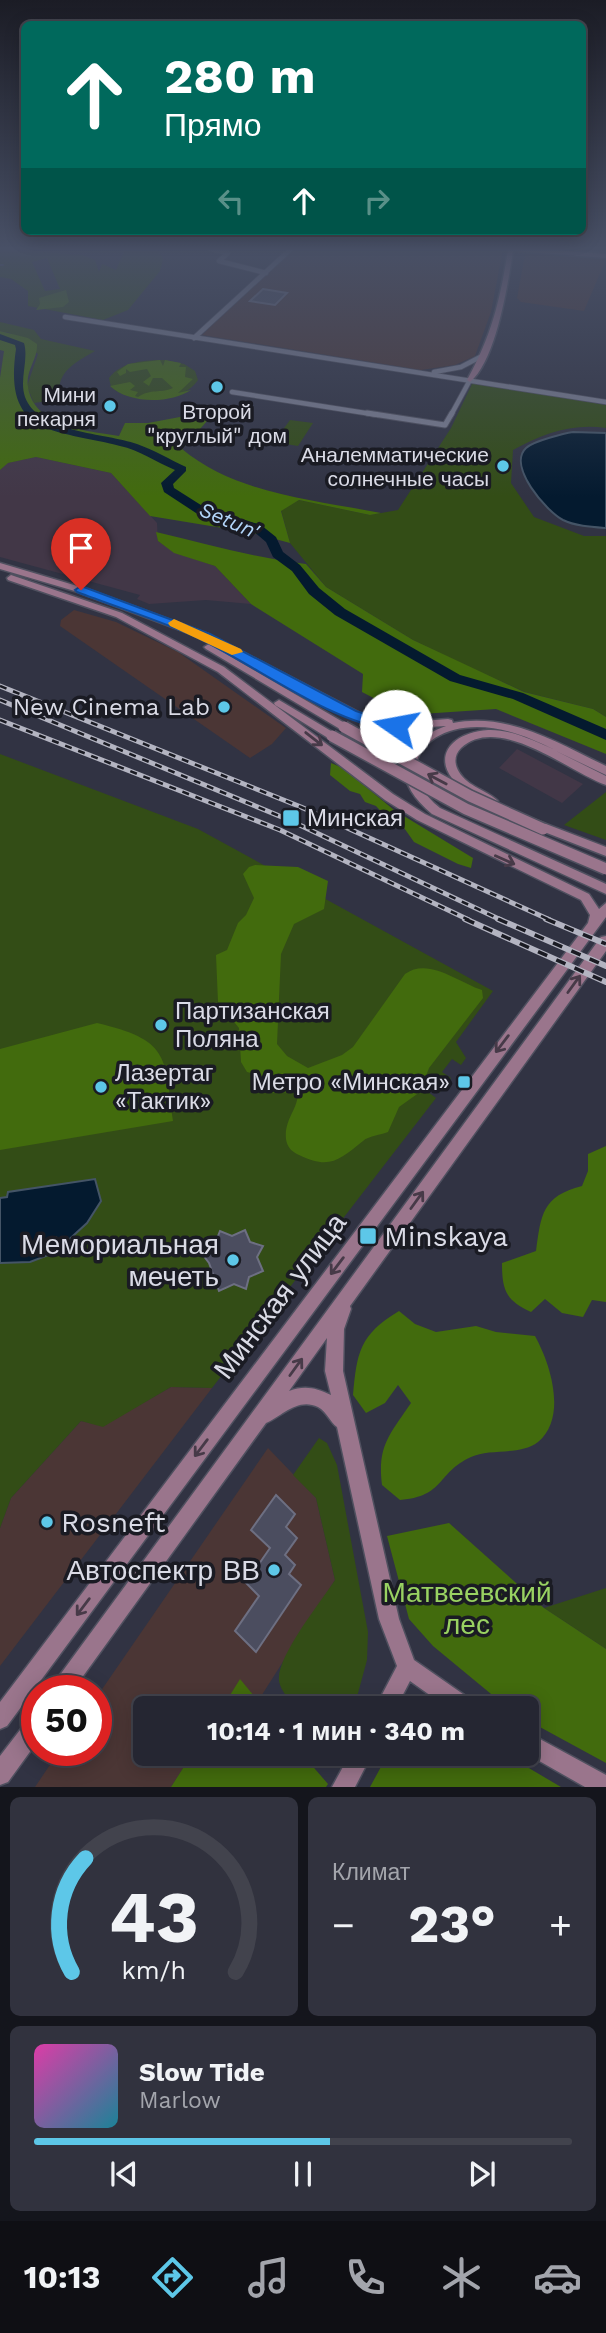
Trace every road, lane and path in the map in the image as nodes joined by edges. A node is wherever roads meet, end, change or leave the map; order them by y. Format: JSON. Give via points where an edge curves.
{"nodes":[{"id":1,"x":147,"y":330,"type":"edge"},
{"id":2,"x":202,"y":330,"type":"edge"},
{"id":3,"x":494,"y":330,"type":"edge"},
{"id":4,"x":194,"y":338,"type":"junction"},
{"id":5,"x":486,"y":354,"type":"junction"},
{"id":6,"x":421,"y":373,"type":"junction"},
{"id":7,"x":470,"y":380,"type":"junction"},
{"id":8,"x":232,"y":392,"type":"dead end"},
{"id":9,"x":606,"y":402,"type":"edge"},
{"id":10,"x":0,"y":566,"type":"edge"},
{"id":11,"x":0,"y":575,"type":"edge"},
{"id":12,"x":131,"y":609,"type":"junction"},
{"id":13,"x":220,"y":668,"type":"junction"},
{"id":14,"x":497,"y":725,"type":"junction"},
{"id":15,"x":606,"y":771,"type":"edge"},
{"id":16,"x":606,"y":781,"type":"edge"},
{"id":17,"x":543,"y":829,"type":"junction"},
{"id":18,"x":606,"y":852,"type":"edge"},
{"id":19,"x":606,"y":869,"type":"edge"},
{"id":20,"x":606,"y":888,"type":"edge"},
{"id":21,"x":606,"y":908,"type":"edge"},
{"id":22,"x":594,"y":924,"type":"junction"},
{"id":23,"x":606,"y":941,"type":"edge"},
{"id":24,"x":348,"y":1295,"type":"junction"},
{"id":25,"x":256,"y":1422,"type":"junction"},
{"id":26,"x":346,"y":1432,"type":"junction"},
{"id":27,"x":407,"y":1667,"type":"junction"},
{"id":28,"x":72,"y":1675,"type":"edge"},
{"id":29,"x":391,"y":1696,"type":"edge"},
{"id":30,"x":449,"y":1696,"type":"edge"},
{"id":31,"x":0,"y":1719,"type":"edge"},
{"id":32,"x":21,"y":1746,"type":"edge"},
{"id":33,"x":539,"y":1749,"type":"edge"},
{"id":34,"x":354,"y":1766,"type":"edge"},
{"id":35,"x":0,"y":1774,"type":"edge"},
{"id":36,"x":343,"y":1787,"type":"edge"},
{"id":37,"x":606,"y":1787,"type":"edge"}],
"edges":[{"from":1,"to":4,"type":"street"},
{"from":2,"to":4,"type":"street"},
{"from":3,"to":5,"type":"main road"},
{"from":4,"to":6,"type":"street"},
{"from":5,"to":6,"type":"street","via":[[461,367]]},
{"from":5,"to":7,"type":"main road"},
{"from":6,"to":7,"type":"street"},
{"from":7,"to":8,"type":"street","via":[[445,425]]},
{"from":7,"to":9,"type":"street"},
{"from":10,"to":12,"type":"main road"},
{"from":11,"to":13,"type":"main road","via":[[119,615]]},
{"from":12,"to":14,"type":"main road","via":[[205,636],[365,720],[396,726],[471,721]]},
{"from":17,"to":12,"type":"main road","one_way":true,"bridge":true,"via":[[470,796],[221,654]]},
{"from":13,"to":19,"type":"main road","bridge":true,"via":[[471,813]]},
{"from":13,"to":22,"type":"main road","one_way":true,"via":[[421,817],[585,897],[596,915]]},
{"from":14,"to":15,"type":"main road"},
{"from":14,"to":20,"type":"main road","via":[[464,724],[438,732],[419,746],[410,764],[411,778],[422,799],[473,830]]},
{"from":16,"to":17,"type":"main road","bridge":true,"via":[[506,736],[483,734],[458,744],[450,763],[457,778]]},
{"from":17,"to":18,"type":"main road"},
{"from":21,"to":22,"type":"main road","name":"Минская улица"},
{"from":22,"to":31,"type":"main road","name":"Минская улица","one_way":true},
{"from":24,"to":23,"type":"main road","name":"Минская улица","one_way":true},
{"from":25,"to":24,"type":"main road","name":"Минская улица","one_way":true},
{"from":24,"to":26,"type":"main road","via":[[337,1329],[334,1371]]},
{"from":25,"to":26,"type":"main road","via":[[302,1394],[325,1400]]},
{"from":25,"to":28,"type":"main road","name":"Минская улица"},
{"from":26,"to":27,"type":"main road","via":[[389,1619]]},
{"from":27,"to":29,"type":"main road"},
{"from":27,"to":30,"type":"main road"},
{"from":32,"to":35,"type":"main road"},
{"from":33,"to":37,"type":"main road"},
{"from":34,"to":36,"type":"main road"}]}
